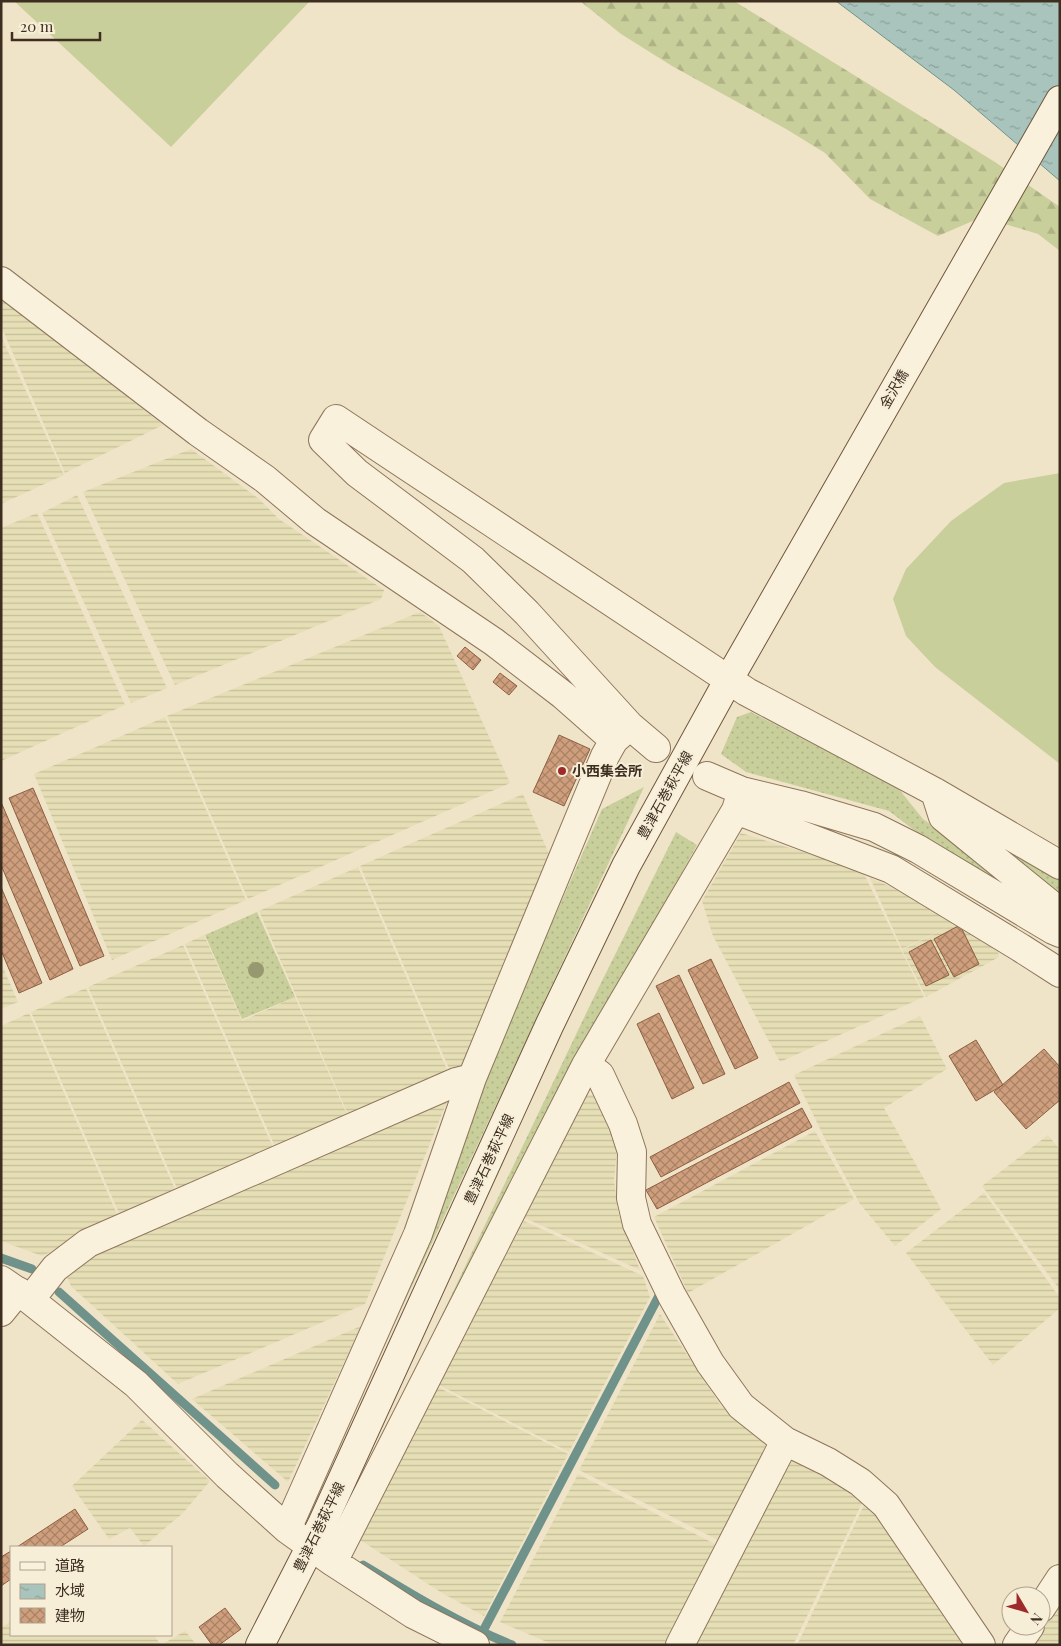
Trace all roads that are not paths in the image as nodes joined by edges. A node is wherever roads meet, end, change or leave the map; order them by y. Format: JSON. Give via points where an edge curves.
{"nodes":[{"id":1,"x":1060,"y":100,"type":"edge"},
{"id":2,"x":1,"y":281,"type":"edge"},
{"id":3,"x":729,"y":679,"type":"junction"},
{"id":4,"x":622,"y":733,"type":"junction"},
{"id":5,"x":656,"y":748,"type":"dead end"},
{"id":6,"x":707,"y":776,"type":"dead end"},
{"id":7,"x":935,"y":792,"type":"junction"},
{"id":8,"x":739,"y":800,"type":"junction"},
{"id":9,"x":1060,"y":865,"type":"edge"},
{"id":10,"x":1060,"y":912,"type":"edge"},
{"id":11,"x":1060,"y":933,"type":"edge"},
{"id":12,"x":1060,"y":973,"type":"edge"},
{"id":13,"x":586,"y":1065,"type":"junction"},
{"id":14,"x":472,"y":1078,"type":"junction"},
{"id":15,"x":17,"y":1290,"type":"edge"},
{"id":16,"x":1,"y":1312,"type":"edge"},
{"id":17,"x":785,"y":1441,"type":"junction"},
{"id":18,"x":287,"y":1529,"type":"junction"},
{"id":19,"x":312,"y":1545,"type":"junction"},
{"id":20,"x":333,"y":1562,"type":"junction"},
{"id":21,"x":1060,"y":1579,"type":"edge"},
{"id":22,"x":1051,"y":1593,"type":"edge"},
{"id":23,"x":260,"y":1645,"type":"edge"},
{"id":24,"x":475,"y":1645,"type":"edge"},
{"id":25,"x":680,"y":1645,"type":"edge"},
{"id":26,"x":981,"y":1645,"type":"edge"}],
"edges":[{"from":1,"to":3,"type":"street","name":"金沢橋"},
{"from":2,"to":4,"type":"street","via":[[315,520]]},
{"from":3,"to":4,"type":"street","via":[[336,419],[323,440],[356,473],[473,560],[527,613]]},
{"from":3,"to":7,"type":"street","via":[[747,692]]},
{"from":3,"to":19,"type":"street","name":"豊津石巻萩平線","via":[[626,866],[549,1026]]},
{"from":4,"to":5,"type":"street"},
{"from":4,"to":14,"type":"street","via":[[605,756]]},
{"from":6,"to":8,"type":"street"},
{"from":7,"to":9,"type":"street"},
{"from":7,"to":10,"type":"street","via":[[943,818]]},
{"from":8,"to":11,"type":"street","via":[[800,805],[874,827],[918,849]]},
{"from":8,"to":12,"type":"street","via":[[891,869]]},
{"from":8,"to":13,"type":"street"},
{"from":13,"to":17,"type":"street","via":[[600,1075],[623,1124],[632,1152],[631,1198],[637,1224],[672,1296],[710,1363],[741,1406]]},
{"from":13,"to":20,"type":"street"},
{"from":14,"to":15,"type":"street","via":[[456,1082],[88,1243],[55,1268]]},
{"from":14,"to":18,"type":"street","via":[[418,1234]]},
{"from":15,"to":16,"type":"street"},
{"from":15,"to":18,"type":"street","via":[[136,1384],[227,1475]]},
{"from":17,"to":25,"type":"street"},
{"from":17,"to":26,"type":"street","via":[[860,1482],[886,1505]]},
{"from":18,"to":19,"type":"street"},
{"from":19,"to":20,"type":"street"},
{"from":19,"to":23,"type":"street","name":"豊津石巻萩平線"},
{"from":20,"to":24,"type":"street","via":[[414,1614]]},
{"from":21,"to":22,"type":"street"}]}
